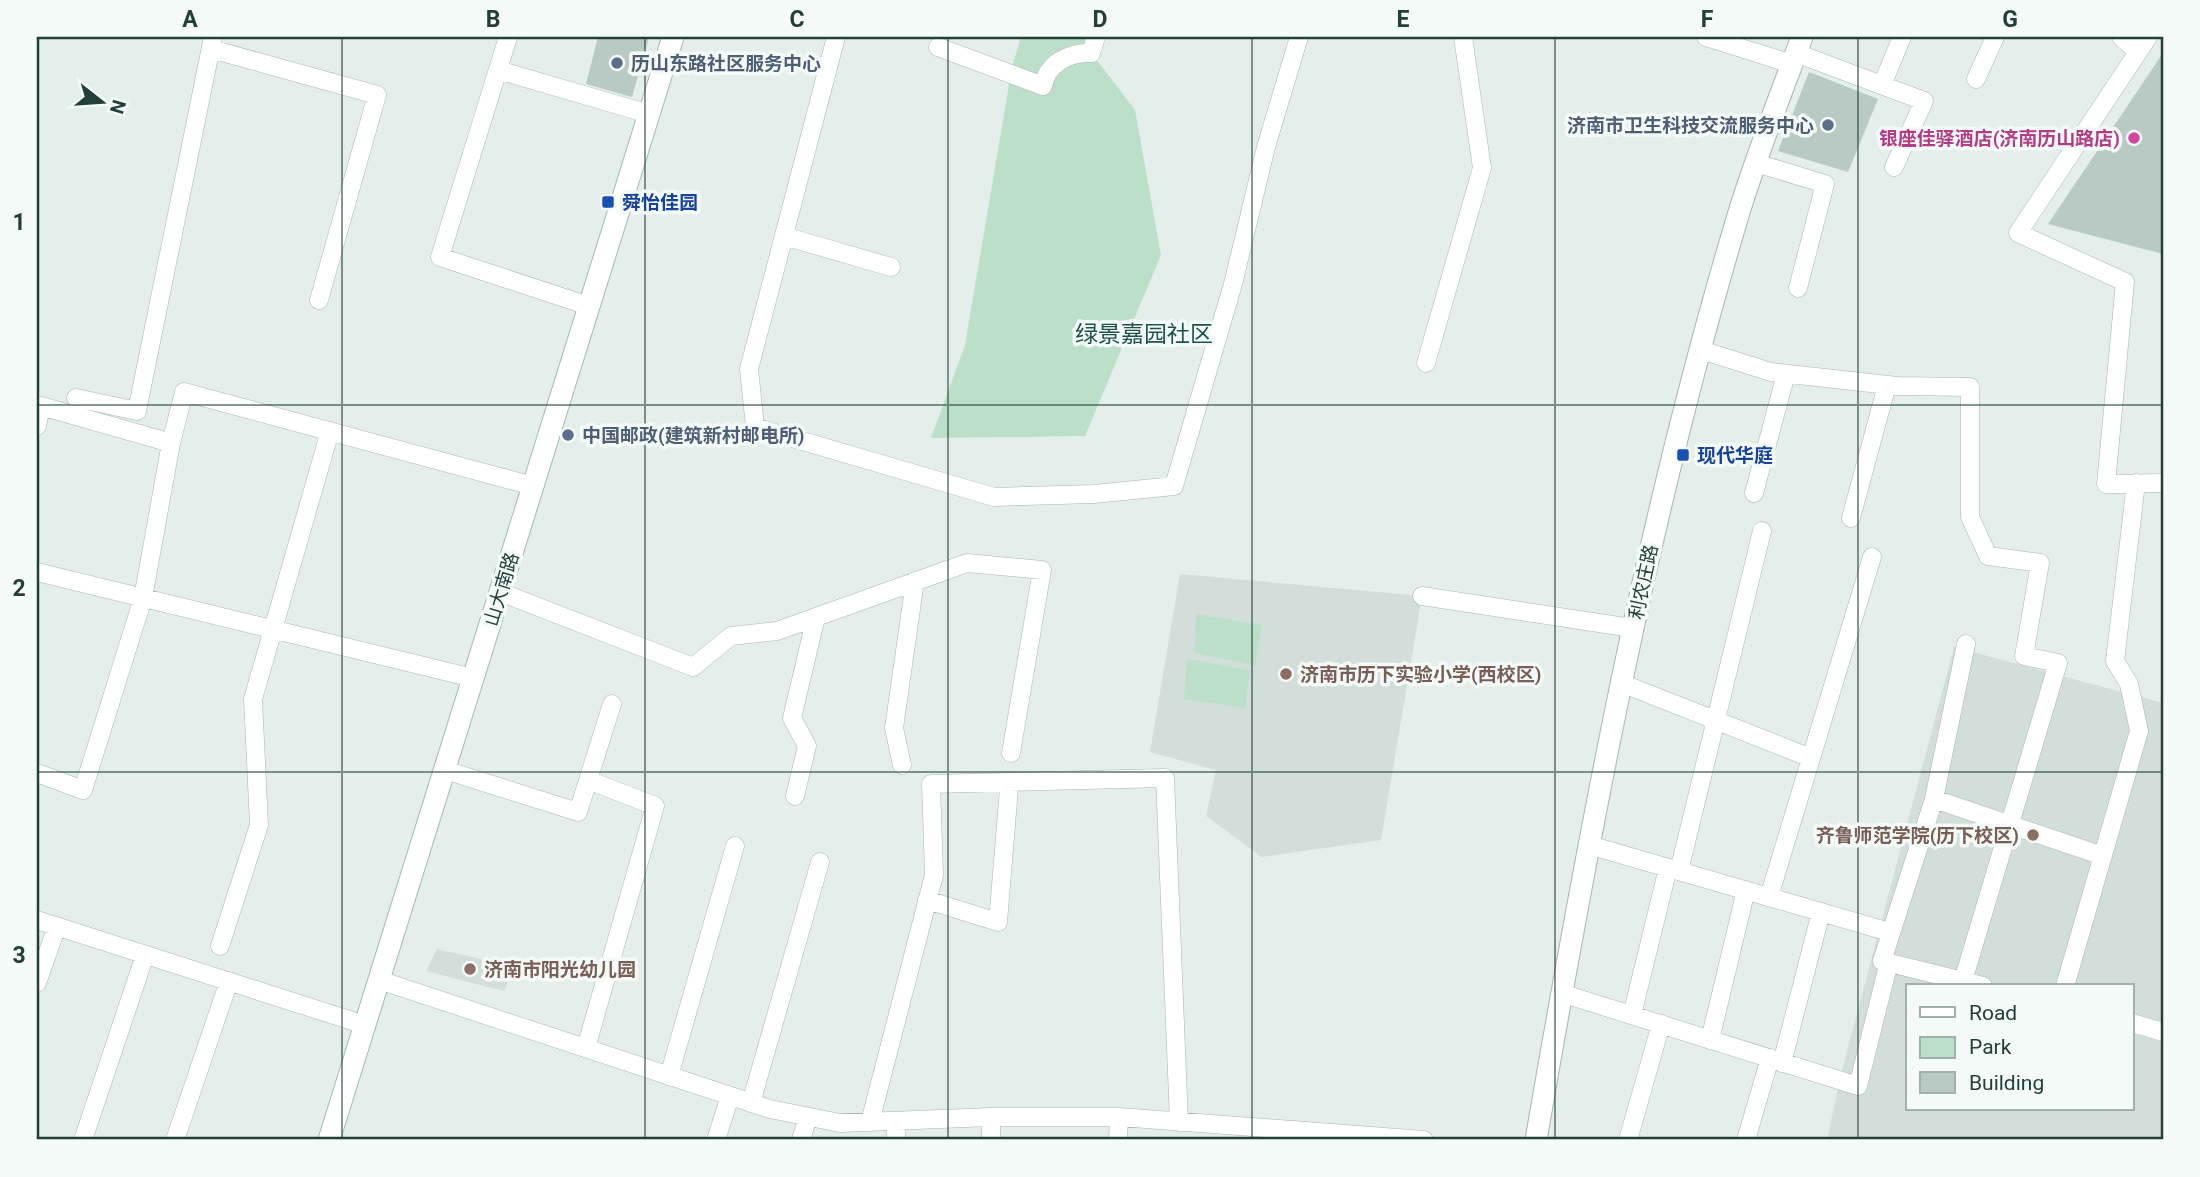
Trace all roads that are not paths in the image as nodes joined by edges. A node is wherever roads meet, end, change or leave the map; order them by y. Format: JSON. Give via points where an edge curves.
{"nodes":[{"id":1,"x":508,"y":37,"type":"edge"},
{"id":2,"x":673,"y":37,"type":"edge"},
{"id":3,"x":836,"y":37,"type":"edge"},
{"id":4,"x":1096,"y":37,"type":"edge"},
{"id":5,"x":1299,"y":37,"type":"edge"},
{"id":6,"x":1463,"y":37,"type":"edge"},
{"id":7,"x":1706,"y":37,"type":"edge"},
{"id":8,"x":1902,"y":37,"type":"edge"},
{"id":9,"x":1995,"y":37,"type":"edge"},
{"id":10,"x":2121,"y":37,"type":"edge"},
{"id":11,"x":2148,"y":37,"type":"edge"},
{"id":12,"x":212,"y":43,"type":"edge"},
{"id":13,"x":938,"y":47,"type":"dead end"},
{"id":14,"x":1797,"y":51,"type":"edge"},
{"id":15,"x":2137,"y":52,"type":"junction"},
{"id":16,"x":498,"y":70,"type":"junction"},
{"id":17,"x":1976,"y":79,"type":"dead end"},
{"id":18,"x":1882,"y":85,"type":"junction"},
{"id":19,"x":649,"y":114,"type":"junction"},
{"id":20,"x":1756,"y":163,"type":"junction"},
{"id":21,"x":1894,"y":167,"type":"dead end"},
{"id":22,"x":784,"y":236,"type":"junction"},
{"id":23,"x":891,"y":267,"type":"dead end"},
{"id":24,"x":1798,"y":288,"type":"dead end"},
{"id":25,"x":319,"y":300,"type":"dead end"},
{"id":26,"x":589,"y":306,"type":"junction"},
{"id":27,"x":1701,"y":350,"type":"junction"},
{"id":28,"x":1426,"y":363,"type":"dead end"},
{"id":29,"x":1786,"y":374,"type":"junction"},
{"id":30,"x":1887,"y":385,"type":"junction"},
{"id":31,"x":76,"y":398,"type":"dead end"},
{"id":32,"x":37,"y":426,"type":"edge"},
{"id":33,"x":330,"y":431,"type":"junction"},
{"id":34,"x":171,"y":443,"type":"junction"},
{"id":35,"x":2136,"y":483,"type":"junction"},
{"id":36,"x":2163,"y":483,"type":"edge"},
{"id":37,"x":533,"y":486,"type":"junction"},
{"id":38,"x":1754,"y":493,"type":"dead end"},
{"id":39,"x":1851,"y":518,"type":"dead end"},
{"id":40,"x":1762,"y":531,"type":"dead end"},
{"id":41,"x":1872,"y":557,"type":"dead end"},
{"id":42,"x":37,"y":572,"type":"edge"},
{"id":43,"x":915,"y":582,"type":"junction"},
{"id":44,"x":500,"y":592,"type":"junction"},
{"id":45,"x":1422,"y":596,"type":"dead end"},
{"id":46,"x":144,"y":598,"type":"junction"},
{"id":47,"x":816,"y":617,"type":"junction"},
{"id":48,"x":1632,"y":628,"type":"junction"},
{"id":49,"x":274,"y":629,"type":"junction"},
{"id":50,"x":1966,"y":644,"type":"dead end"},
{"id":51,"x":473,"y":678,"type":"junction"},
{"id":52,"x":1621,"y":682,"type":"junction"},
{"id":53,"x":612,"y":704,"type":"dead end"},
{"id":54,"x":1716,"y":720,"type":"junction"},
{"id":55,"x":1011,"y":753,"type":"dead end"},
{"id":56,"x":1811,"y":758,"type":"junction"},
{"id":57,"x":902,"y":765,"type":"dead end"},
{"id":58,"x":445,"y":770,"type":"junction"},
{"id":59,"x":37,"y":773,"type":"edge"},
{"id":60,"x":588,"y":780,"type":"junction"},
{"id":61,"x":1010,"y":788,"type":"dead end"},
{"id":62,"x":795,"y":796,"type":"dead end"},
{"id":63,"x":1934,"y":799,"type":"junction"},
{"id":64,"x":2009,"y":825,"type":"junction"},
{"id":65,"x":1589,"y":845,"type":"junction"},
{"id":66,"x":735,"y":846,"type":"dead end"},
{"id":67,"x":2103,"y":856,"type":"junction"},
{"id":68,"x":820,"y":862,"type":"dead end"},
{"id":69,"x":1673,"y":869,"type":"junction"},
{"id":70,"x":1746,"y":890,"type":"junction"},
{"id":71,"x":1769,"y":897,"type":"junction"},
{"id":72,"x":927,"y":900,"type":"junction"},
{"id":73,"x":1821,"y":912,"type":"junction"},
{"id":74,"x":37,"y":920,"type":"edge"},
{"id":75,"x":57,"y":926,"type":"junction"},
{"id":76,"x":1886,"y":930,"type":"dead end"},
{"id":77,"x":220,"y":946,"type":"dead end"},
{"id":78,"x":145,"y":955,"type":"junction"},
{"id":79,"x":1889,"y":962,"type":"junction"},
{"id":80,"x":379,"y":980,"type":"junction"},
{"id":81,"x":229,"y":981,"type":"junction"},
{"id":82,"x":1963,"y":981,"type":"junction"},
{"id":83,"x":37,"y":983,"type":"edge"},
{"id":84,"x":1975,"y":984,"type":"edge"},
{"id":85,"x":2066,"y":984,"type":"edge"},
{"id":86,"x":1561,"y":993,"type":"junction"},
{"id":87,"x":1632,"y":1015,"type":"junction"},
{"id":88,"x":1661,"y":1024,"type":"junction"},
{"id":89,"x":2134,"y":1024,"type":"edge"},
{"id":90,"x":365,"y":1025,"type":"junction"},
{"id":91,"x":2163,"y":1032,"type":"edge"},
{"id":92,"x":1710,"y":1040,"type":"junction"},
{"id":93,"x":586,"y":1048,"type":"junction"},
{"id":94,"x":1776,"y":1060,"type":"junction"},
{"id":95,"x":669,"y":1076,"type":"junction"},
{"id":96,"x":730,"y":1096,"type":"junction"},
{"id":97,"x":751,"y":1103,"type":"junction"},
{"id":98,"x":808,"y":1117,"type":"junction"},
{"id":99,"x":991,"y":1117,"type":"junction"},
{"id":100,"x":1119,"y":1117,"type":"junction"},
{"id":101,"x":896,"y":1121,"type":"junction"},
{"id":102,"x":870,"y":1122,"type":"junction"},
{"id":103,"x":1179,"y":1122,"type":"junction"},
{"id":104,"x":1251,"y":1134,"type":"edge"},
{"id":105,"x":1371,"y":1138,"type":"edge"},
{"id":106,"x":83,"y":1140,"type":"edge"},
{"id":107,"x":176,"y":1140,"type":"edge"},
{"id":108,"x":329,"y":1140,"type":"edge"},
{"id":109,"x":716,"y":1140,"type":"edge"},
{"id":110,"x":801,"y":1140,"type":"edge"},
{"id":111,"x":897,"y":1140,"type":"edge"},
{"id":112,"x":991,"y":1140,"type":"edge"},
{"id":113,"x":1118,"y":1140,"type":"edge"},
{"id":114,"x":1424,"y":1140,"type":"edge"},
{"id":115,"x":1536,"y":1140,"type":"edge"},
{"id":116,"x":1628,"y":1140,"type":"edge"},
{"id":117,"x":1746,"y":1140,"type":"edge"}],
"edges":[{"from":1,"to":16,"type":"street"},
{"from":2,"to":19,"type":"main road","name":"山大南路"},
{"from":3,"to":22,"type":"street"},
{"from":4,"to":13,"type":"street","via":[[1091,53],[1074,52],[1060,61],[1044,77],[1043,86]]},
{"from":5,"to":22,"type":"street","via":[[1174,486],[995,497],[755,427],[748,369]]},
{"from":6,"to":28,"type":"street","via":[[1482,168]]},
{"from":7,"to":14,"type":"street"},
{"from":8,"to":18,"type":"street"},
{"from":9,"to":17,"type":"street"},
{"from":10,"to":15,"type":"street"},
{"from":11,"to":15,"type":"street"},
{"from":12,"to":25,"type":"street","via":[[377,95]]},
{"from":12,"to":31,"type":"street","via":[[137,411]]},
{"from":14,"to":18,"type":"street"},
{"from":14,"to":20,"type":"main road","name":"利农庄路"},
{"from":15,"to":35,"type":"street","via":[[2018,233],[2125,282],[2105,484]]},
{"from":16,"to":19,"type":"street"},
{"from":16,"to":26,"type":"street","via":[[440,257]]},
{"from":18,"to":21,"type":"street","via":[[1924,101]]},
{"from":19,"to":26,"type":"main road","name":"山大南路"},
{"from":20,"to":24,"type":"street","via":[[1825,184]]},
{"from":20,"to":27,"type":"main road","name":"利农庄路"},
{"from":22,"to":23,"type":"street"},
{"from":26,"to":37,"type":"main road","name":"山大南路"},
{"from":27,"to":29,"type":"street"},
{"from":27,"to":48,"type":"main road","name":"利农庄路"},
{"from":29,"to":30,"type":"street"},
{"from":29,"to":38,"type":"street"},
{"from":30,"to":39,"type":"street"},
{"from":30,"to":64,"type":"street","via":[[1969,387],[1970,517],[1988,556],[2040,563],[2024,656],[2058,663]]},
{"from":32,"to":34,"type":"street","via":[[41,405]]},
{"from":33,"to":34,"type":"street","via":[[184,392]]},
{"from":33,"to":37,"type":"street"},
{"from":33,"to":49,"type":"street"},
{"from":34,"to":46,"type":"street"},
{"from":35,"to":36,"type":"street"},
{"from":35,"to":67,"type":"street","via":[[2115,661],[2129,684],[2139,731]]},
{"from":37,"to":44,"type":"main road","name":"山大南路"},
{"from":40,"to":54,"type":"street"},
{"from":41,"to":56,"type":"street"},
{"from":42,"to":46,"type":"street"},
{"from":43,"to":47,"type":"street"},
{"from":43,"to":55,"type":"street","via":[[967,563],[1042,570]]},
{"from":43,"to":57,"type":"street","via":[[894,728]]},
{"from":44,"to":47,"type":"street","via":[[693,667],[731,636],[776,631]]},
{"from":44,"to":51,"type":"main road","name":"山大南路"},
{"from":45,"to":48,"type":"street"},
{"from":46,"to":49,"type":"street"},
{"from":46,"to":59,"type":"street","via":[[83,790]]},
{"from":47,"to":62,"type":"street","via":[[792,719],[807,747]]},
{"from":48,"to":52,"type":"main road","name":"利农庄路"},
{"from":49,"to":51,"type":"street"},
{"from":49,"to":77,"type":"street","via":[[254,699],[258,825]]},
{"from":50,"to":63,"type":"street"},
{"from":51,"to":58,"type":"main road","name":"山大南路"},
{"from":52,"to":54,"type":"street"},
{"from":52,"to":65,"type":"main road","name":"利农庄路"},
{"from":53,"to":60,"type":"street"},
{"from":54,"to":56,"type":"street"},
{"from":54,"to":69,"type":"street"},
{"from":56,"to":71,"type":"street"},
{"from":58,"to":60,"type":"street","via":[[578,812]]},
{"from":58,"to":80,"type":"main road","name":"山大南路"},
{"from":60,"to":93,"type":"street","via":[[655,806]]},
{"from":61,"to":72,"type":"street","via":[[998,922]]},
{"from":63,"to":64,"type":"street"},
{"from":63,"to":79,"type":"street","via":[[1882,961]]},
{"from":64,"to":67,"type":"street"},
{"from":64,"to":82,"type":"street"},
{"from":65,"to":69,"type":"street"},
{"from":65,"to":86,"type":"main road","name":"利农庄路"},
{"from":66,"to":95,"type":"street"},
{"from":67,"to":85,"type":"street"},
{"from":68,"to":97,"type":"street"},
{"from":69,"to":70,"type":"street"},
{"from":69,"to":87,"type":"street"},
{"from":70,"to":71,"type":"street"},
{"from":70,"to":92,"type":"street"},
{"from":71,"to":73,"type":"street"},
{"from":72,"to":102,"type":"street"},
{"from":72,"to":103,"type":"street","via":[[934,875],[931,784],[1165,778]]},
{"from":73,"to":76,"type":"street"},
{"from":73,"to":94,"type":"street"},
{"from":74,"to":75,"type":"street"},
{"from":75,"to":78,"type":"street"},
{"from":75,"to":83,"type":"street"},
{"from":78,"to":81,"type":"street"},
{"from":78,"to":106,"type":"street"},
{"from":79,"to":82,"type":"street"},
{"from":79,"to":94,"type":"street","via":[[1858,1086]]},
{"from":80,"to":90,"type":"main road","name":"山大南路"},
{"from":80,"to":93,"type":"street"},
{"from":81,"to":90,"type":"street"},
{"from":81,"to":107,"type":"street"},
{"from":82,"to":84,"type":"street"},
{"from":86,"to":87,"type":"street"},
{"from":86,"to":115,"type":"main road","name":"利农庄路"},
{"from":87,"to":88,"type":"street"},
{"from":88,"to":92,"type":"street"},
{"from":88,"to":116,"type":"street"},
{"from":89,"to":91,"type":"street"},
{"from":90,"to":108,"type":"main road","name":"山大南路"},
{"from":92,"to":94,"type":"street"},
{"from":93,"to":95,"type":"street"},
{"from":94,"to":117,"type":"street"},
{"from":95,"to":96,"type":"street"},
{"from":96,"to":97,"type":"street"},
{"from":96,"to":109,"type":"street"},
{"from":97,"to":98,"type":"street"},
{"from":98,"to":102,"type":"street"},
{"from":98,"to":110,"type":"street"},
{"from":99,"to":100,"type":"street"},
{"from":99,"to":101,"type":"street"},
{"from":99,"to":112,"type":"street"},
{"from":100,"to":103,"type":"street"},
{"from":100,"to":113,"type":"street"},
{"from":101,"to":102,"type":"street"},
{"from":101,"to":111,"type":"street"},
{"from":103,"to":104,"type":"street"},
{"from":104,"to":105,"type":"street"},
{"from":105,"to":114,"type":"street"}]}
